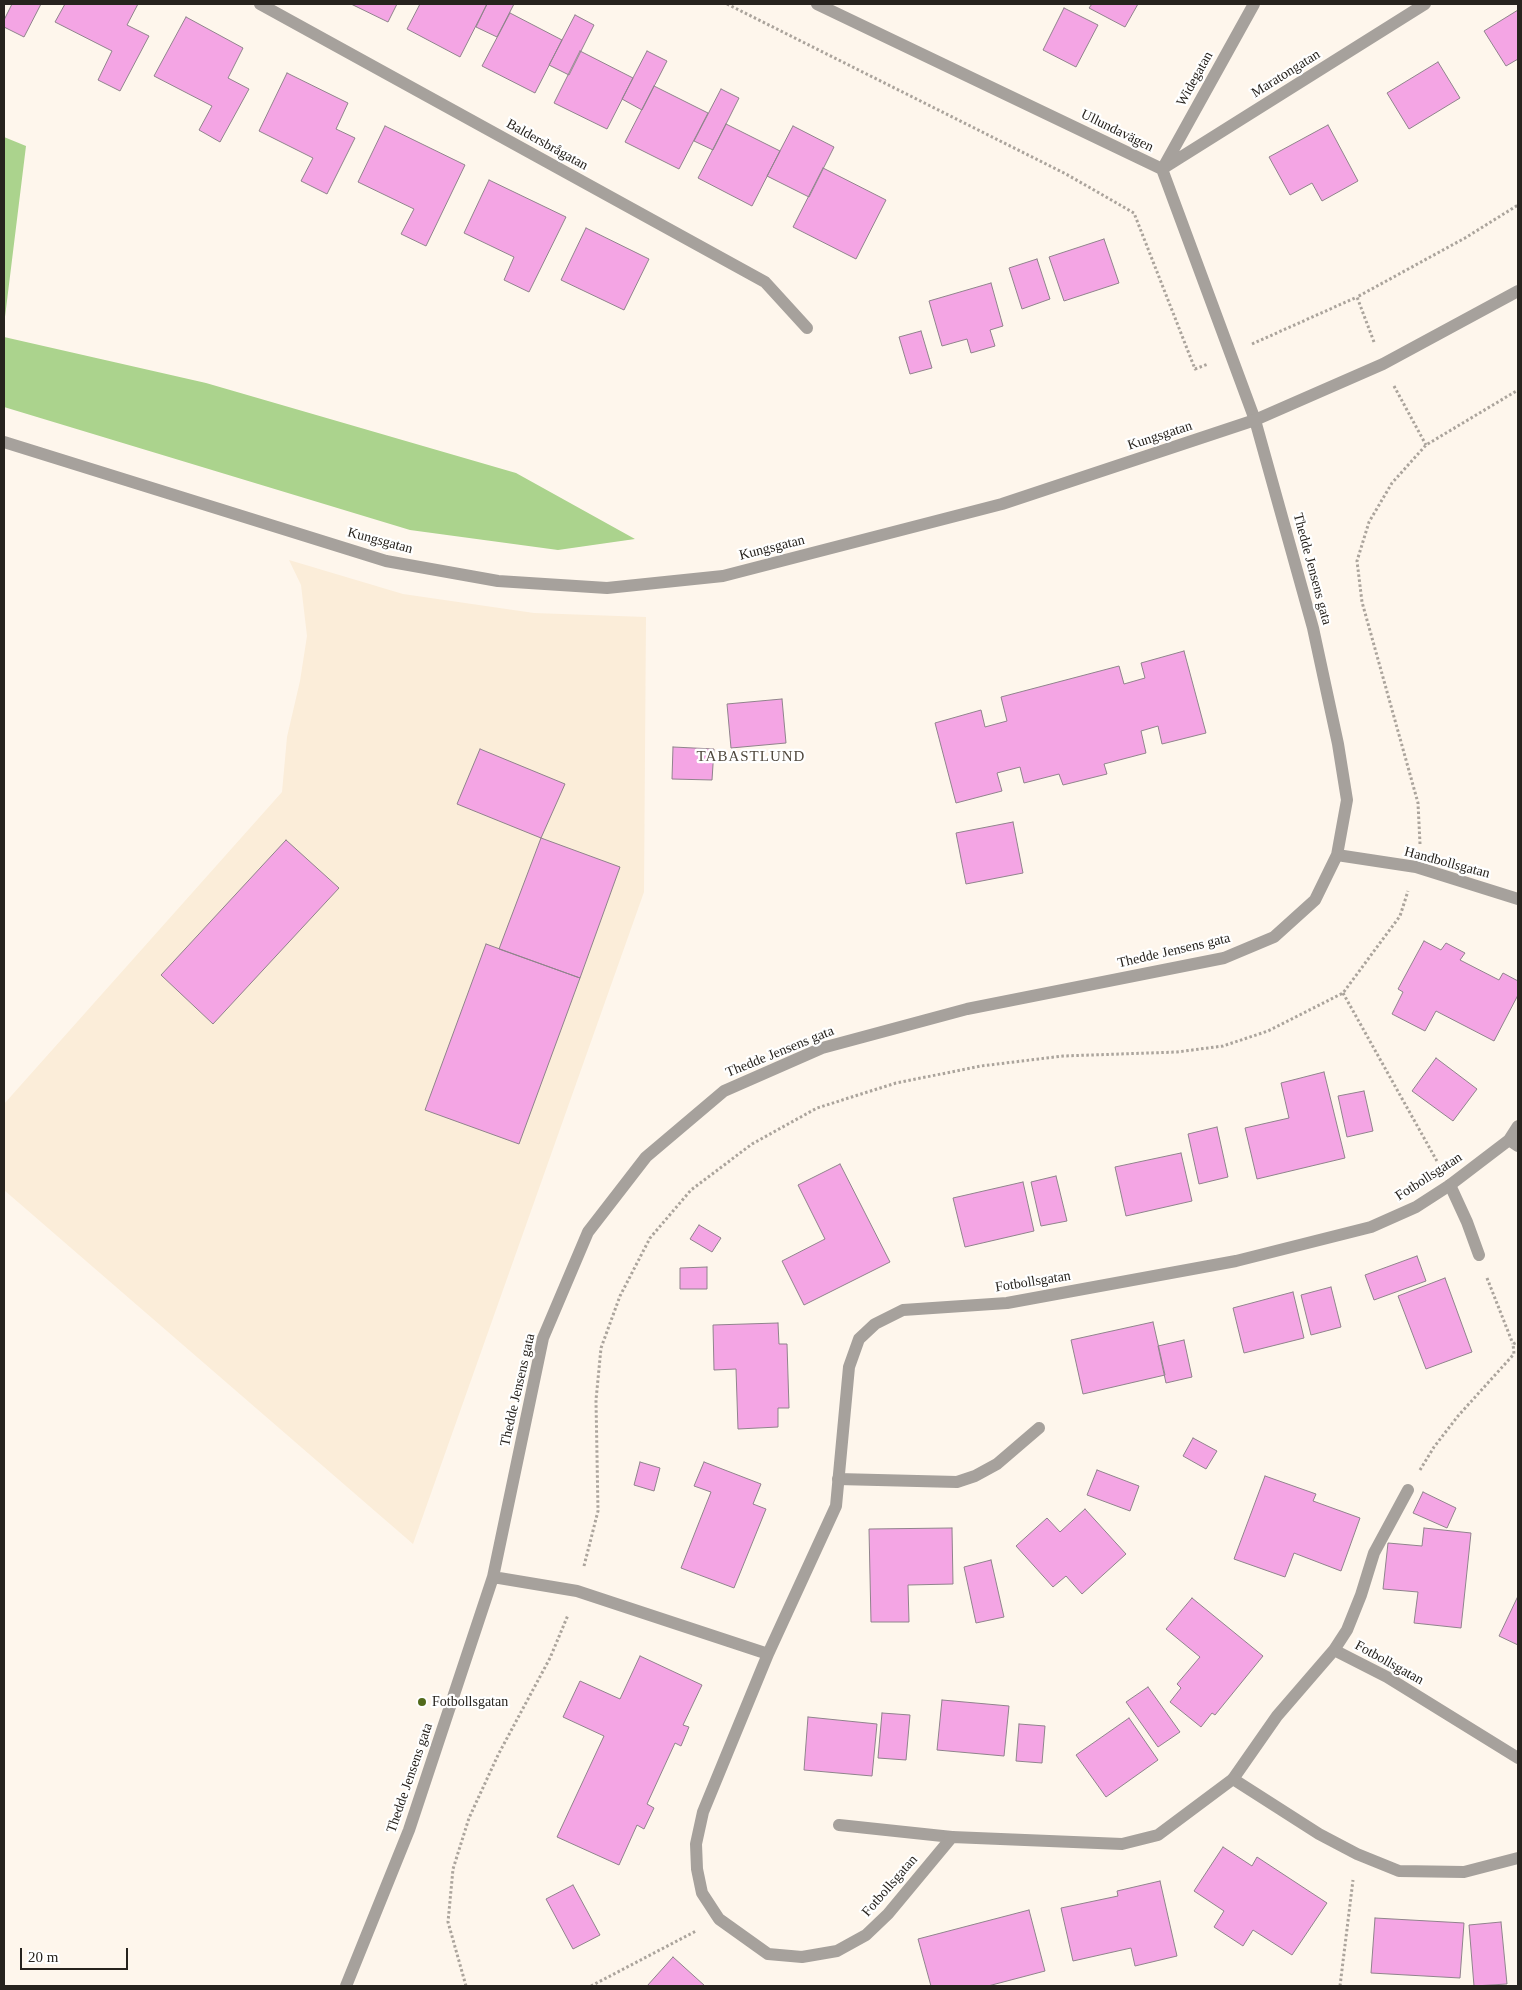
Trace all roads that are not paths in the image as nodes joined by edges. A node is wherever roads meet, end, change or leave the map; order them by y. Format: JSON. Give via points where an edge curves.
{"nodes":[{"id":1,"x":260,"y":4,"type":"edge"},
{"id":2,"x":817,"y":4,"type":"edge"},
{"id":3,"x":1254,"y":4,"type":"edge"},
{"id":4,"x":1426,"y":4,"type":"edge"},
{"id":5,"x":1162,"y":169,"type":"junction"},
{"id":6,"x":1518,"y":291,"type":"edge"},
{"id":7,"x":806,"y":328,"type":"dead end"},
{"id":8,"x":1255,"y":420,"type":"junction"},
{"id":9,"x":4,"y":442,"type":"edge"},
{"id":10,"x":1337,"y":855,"type":"junction"},
{"id":11,"x":1518,"y":899,"type":"edge"},
{"id":12,"x":1518,"y":1126,"type":"edge"},
{"id":13,"x":1514,"y":1143,"type":"edge"},
{"id":14,"x":1450,"y":1185,"type":"junction"},
{"id":15,"x":1479,"y":1255,"type":"road end"},
{"id":16,"x":1039,"y":1428,"type":"dead end"},
{"id":17,"x":838,"y":1479,"type":"junction"},
{"id":18,"x":1408,"y":1490,"type":"road end"},
{"id":19,"x":493,"y":1576,"type":"junction"},
{"id":20,"x":1334,"y":1650,"type":"junction"},
{"id":21,"x":768,"y":1654,"type":"junction"},
{"id":22,"x":1518,"y":1758,"type":"edge"},
{"id":23,"x":1233,"y":1779,"type":"junction"},
{"id":24,"x":839,"y":1825,"type":"dead end"},
{"id":25,"x":952,"y":1837,"type":"junction"},
{"id":26,"x":1518,"y":1858,"type":"edge"},
{"id":27,"x":346,"y":1986,"type":"edge"}],
"edges":[{"from":1,"to":7,"type":"street","name":"Baldersbrågatan","via":[[765,282]]},
{"from":2,"to":5,"type":"street","name":"Ullundavägen"},
{"from":3,"to":5,"type":"street","name":"Widegatan"},
{"from":4,"to":5,"type":"street","name":"Maratongatan"},
{"from":5,"to":8,"type":"street","name":"Ullundavägen"},
{"from":6,"to":8,"type":"street","name":"Kungsgatan","via":[[1383,364]]},
{"from":8,"to":9,"type":"street","name":"Kungsgatan","via":[[1002,504],[723,576],[607,588],[498,581],[386,561]]},
{"from":8,"to":10,"type":"street","name":"Thedde Jensens gata","via":[[1313,628],[1338,744],[1346,800]]},
{"from":10,"to":11,"type":"street","name":"Handbollsgatan","via":[[1416,867]]},
{"from":10,"to":19,"type":"street","name":"Thedde Jensens gata","via":[[1315,900],[1274,937],[1224,958],[967,1009],[822,1048],[724,1091],[646,1157],[588,1232],[543,1338]]},
{"from":12,"to":13,"type":"street"},
{"from":13,"to":14,"type":"street","name":"Fotbollsgatan"},
{"from":14,"to":15,"type":"street"},
{"from":14,"to":17,"type":"street","name":"Fotbollsgatan","via":[[1416,1207],[1371,1227],[1236,1260],[1007,1303],[904,1310],[875,1324],[859,1339],[849,1367]]},
{"from":16,"to":17,"type":"street","via":[[997,1464],[957,1482]]},
{"from":17,"to":21,"type":"street","name":"Fotbollsgatan","via":[[836,1506]]},
{"from":18,"to":20,"type":"street","via":[[1374,1553],[1347,1630]]},
{"from":19,"to":21,"type":"street","via":[[577,1591]]},
{"from":19,"to":27,"type":"street","name":"Thedde Jensens gata","via":[[409,1830]]},
{"from":20,"to":22,"type":"street","name":"Fotbollsgatan","via":[[1387,1677]]},
{"from":20,"to":23,"type":"street","name":"Fotbollsgatan","via":[[1277,1716]]},
{"from":21,"to":25,"type":"street","name":"Fotbollsgatan","via":[[703,1812],[696,1844],[702,1893],[719,1919],[768,1954],[802,1957],[837,1951],[866,1935],[888,1914]]},
{"from":23,"to":25,"type":"street","name":"Fotbollsgatan","via":[[1158,1835],[1122,1844]]},
{"from":23,"to":26,"type":"street","via":[[1319,1834],[1399,1871],[1464,1872]]},
{"from":24,"to":25,"type":"street"}]}
